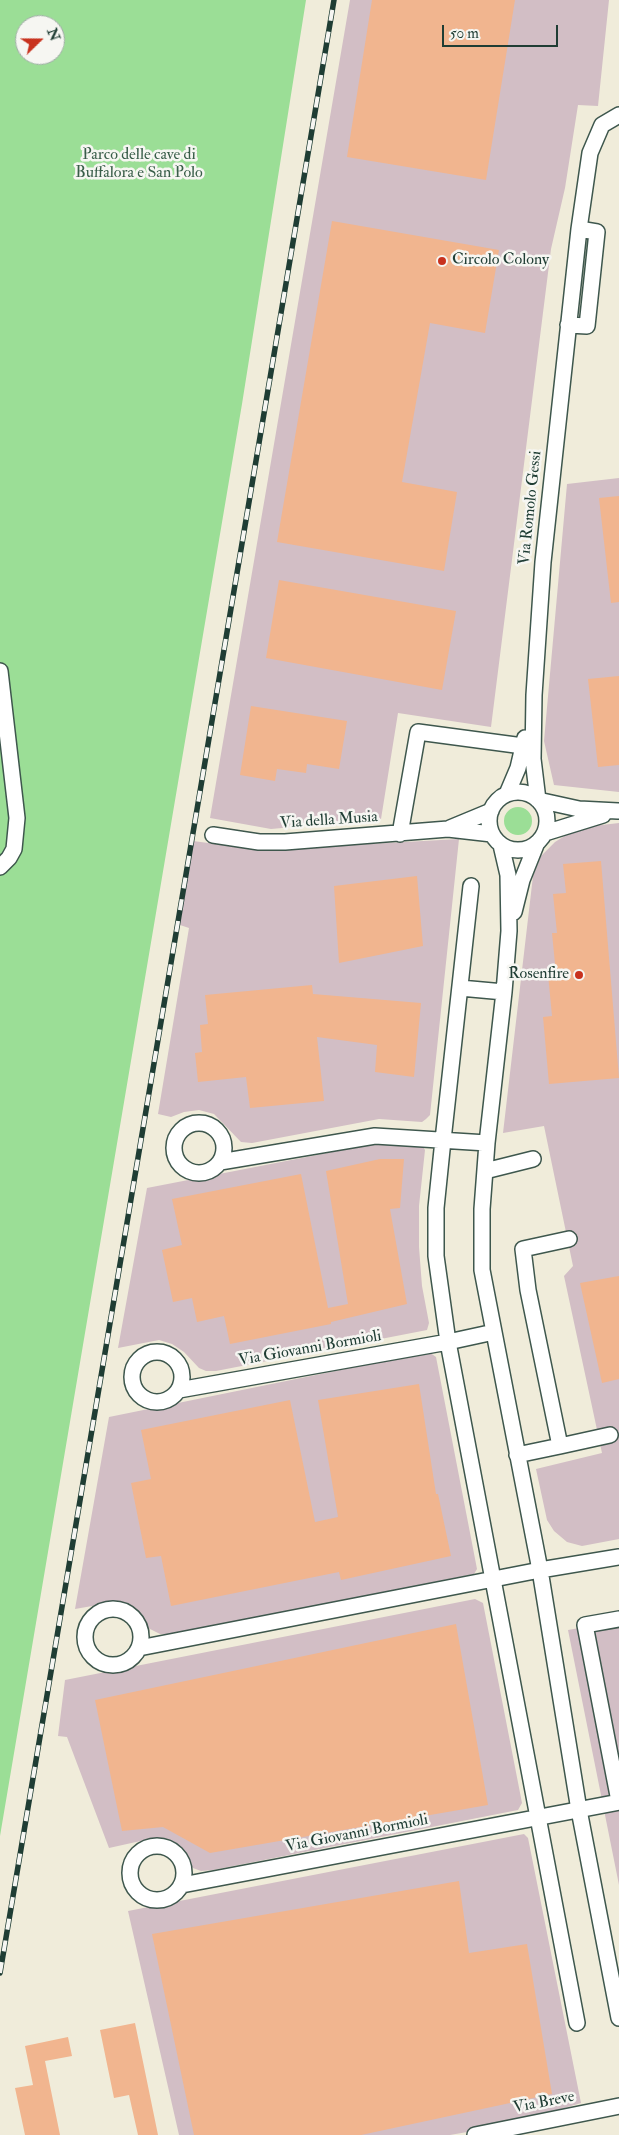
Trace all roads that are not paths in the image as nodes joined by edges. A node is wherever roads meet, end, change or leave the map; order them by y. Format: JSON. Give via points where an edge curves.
{"nodes":[{"id":1,"x":619,"y":115,"type":"edge"},
{"id":2,"x":0,"y":671,"type":"edge"},
{"id":3,"x":534,"y":695,"type":"junction"},
{"id":4,"x":524,"y":746,"type":"junction"},
{"id":5,"x":507,"y":794,"type":"junction"},
{"id":6,"x":538,"y":800,"type":"junction"},
{"id":7,"x":491,"y":811,"type":"junction"},
{"id":8,"x":618,"y":811,"type":"edge"},
{"id":9,"x":448,"y":828,"type":"junction"},
{"id":10,"x":400,"y":834,"type":"junction"},
{"id":11,"x":213,"y":835,"type":"dead end"},
{"id":12,"x":541,"y":839,"type":"junction"},
{"id":13,"x":496,"y":840,"type":"junction"},
{"id":14,"x":0,"y":867,"type":"edge"},
{"id":15,"x":471,"y":886,"type":"dead end"},
{"id":16,"x":509,"y":931,"type":"junction"},
{"id":17,"x":460,"y":988,"type":"junction"},
{"id":18,"x":504,"y":992,"type":"junction"},
{"id":19,"x":443,"y":1140,"type":"junction"},
{"id":20,"x":487,"y":1143,"type":"junction"},
{"id":21,"x":533,"y":1159,"type":"dead end"},
{"id":22,"x":220,"y":1162,"type":"dead end"},
{"id":23,"x":485,"y":1171,"type":"junction"},
{"id":24,"x":569,"y":1239,"type":"dead end"},
{"id":25,"x":494,"y":1332,"type":"junction"},
{"id":26,"x":448,"y":1342,"type":"junction"},
{"id":27,"x":179,"y":1390,"type":"dead end"},
{"id":28,"x":610,"y":1435,"type":"dead end"},
{"id":29,"x":560,"y":1446,"type":"junction"},
{"id":30,"x":517,"y":1455,"type":"junction"},
{"id":31,"x":619,"y":1557,"type":"edge"},
{"id":32,"x":540,"y":1570,"type":"junction"},
{"id":33,"x":494,"y":1580,"type":"junction"},
{"id":34,"x":619,"y":1619,"type":"edge"},
{"id":35,"x":139,"y":1648,"type":"dead end"},
{"id":36,"x":619,"y":1802,"type":"edge"},
{"id":37,"x":579,"y":1810,"type":"junction"},
{"id":38,"x":538,"y":1818,"type":"junction"},
{"id":39,"x":182,"y":1885,"type":"dead end"},
{"id":40,"x":619,"y":2018,"type":"edge"},
{"id":41,"x":577,"y":2024,"type":"dead end"},
{"id":42,"x":619,"y":2106,"type":"edge"},
{"id":43,"x":475,"y":2135,"type":"edge"}],
"edges":[{"from":1,"to":3,"type":"street","name":"Via Romolo Gessi","via":[[602,125],[590,153],[579,229],[597,232],[587,326],[568,325],[543,562]]},
{"from":2,"to":14,"type":"street","via":[[17,818],[14,848]]},
{"from":3,"to":4,"type":"street","name":"Via Romolo Gessi"},
{"from":3,"to":6,"type":"street","name":"Via Romolo Gessi","via":[[533,759]]},
{"from":4,"to":5,"type":"street","name":"Via Romolo Gessi"},
{"from":4,"to":10,"type":"street","via":[[418,732]]},
{"from":5,"to":6,"type":"street","name":"Via della Musia","via":[[524,792]]},
{"from":5,"to":7,"type":"street","name":"Via della Musia"},
{"from":6,"to":8,"type":"street","name":"Via della Musia","via":[[579,809]]},
{"from":6,"to":12,"type":"street","via":[[547,815]]},
{"from":7,"to":9,"type":"street","name":"Via della Musia"},
{"from":7,"to":13,"type":"street","via":[[489,826]]},
{"from":8,"to":12,"type":"street","name":"Via della Musia","via":[[580,821]]},
{"from":9,"to":10,"type":"street","name":"Via della Musia"},
{"from":9,"to":13,"type":"street","name":"Via della Musia"},
{"from":10,"to":11,"type":"street","name":"Via della Musia","via":[[285,842],[259,842]]},
{"from":12,"to":13,"type":"street","name":"Via della Musia","via":[[528,849],[519,851],[510,850]]},
{"from":12,"to":16,"type":"street","via":[[522,880]]},
{"from":13,"to":16,"type":"street","via":[[508,875]]},
{"from":15,"to":17,"type":"street"},
{"from":16,"to":18,"type":"street"},
{"from":17,"to":18,"type":"street"},
{"from":17,"to":19,"type":"street"},
{"from":18,"to":20,"type":"street"},
{"from":19,"to":20,"type":"street"},
{"from":19,"to":22,"type":"street","via":[[375,1136]]},
{"from":19,"to":26,"type":"street","via":[[436,1208],[436,1256]]},
{"from":20,"to":23,"type":"street"},
{"from":21,"to":23,"type":"street"},
{"from":23,"to":25,"type":"street","via":[[482,1270]]},
{"from":24,"to":29,"type":"street","via":[[523,1249],[528,1290]]},
{"from":25,"to":26,"type":"street","name":"Via Giovanni Bormioli"},
{"from":25,"to":30,"type":"street"},
{"from":26,"to":27,"type":"street","name":"Via Giovanni Bormioli"},
{"from":26,"to":33,"type":"street"},
{"from":28,"to":29,"type":"street"},
{"from":29,"to":30,"type":"street"},
{"from":30,"to":32,"type":"street"},
{"from":31,"to":32,"type":"street"},
{"from":32,"to":33,"type":"street"},
{"from":32,"to":37,"type":"street"},
{"from":33,"to":35,"type":"street"},
{"from":33,"to":38,"type":"street"},
{"from":34,"to":36,"type":"street","name":"Via Giovanni Bormioli","via":[[586,1625]]},
{"from":36,"to":37,"type":"street","name":"Via Giovanni Bormioli"},
{"from":37,"to":38,"type":"street","name":"Via Giovanni Bormioli"},
{"from":37,"to":40,"type":"street"},
{"from":38,"to":39,"type":"street","name":"Via Giovanni Bormioli"},
{"from":38,"to":41,"type":"street"},
{"from":42,"to":43,"type":"street","name":"Via Breve"}]}
